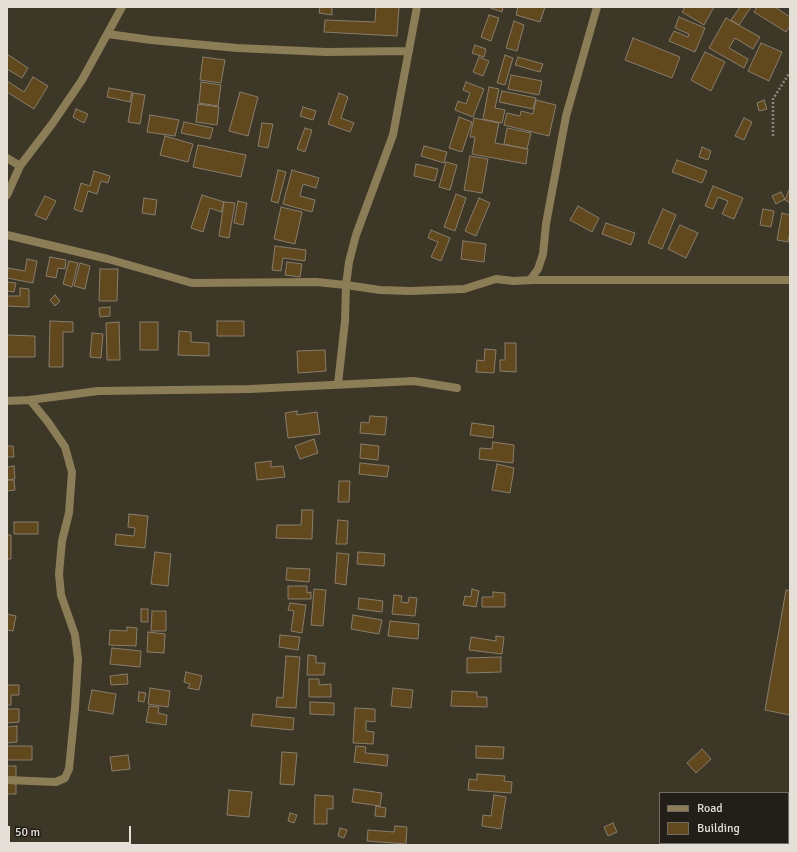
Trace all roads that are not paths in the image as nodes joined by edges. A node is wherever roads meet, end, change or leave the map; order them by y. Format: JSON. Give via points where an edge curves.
{"nodes":[{"id":1,"x":122,"y":7,"type":"edge"},
{"id":2,"x":417,"y":7,"type":"edge"},
{"id":3,"x":597,"y":7,"type":"edge"},
{"id":4,"x":108,"y":34,"type":"junction"},
{"id":5,"x":409,"y":51,"type":"junction"},
{"id":6,"x":8,"y":160,"type":"edge"},
{"id":7,"x":20,"y":166,"type":"junction"},
{"id":8,"x":7,"y":195,"type":"edge"},
{"id":9,"x":7,"y":235,"type":"edge"},
{"id":10,"x":530,"y":280,"type":"junction"},
{"id":11,"x":790,"y":280,"type":"edge"},
{"id":12,"x":346,"y":285,"type":"junction"},
{"id":13,"x":338,"y":384,"type":"junction"},
{"id":14,"x":457,"y":388,"type":"dead end"},
{"id":15,"x":30,"y":400,"type":"junction"},
{"id":16,"x":7,"y":401,"type":"edge"},
{"id":17,"x":7,"y":780,"type":"edge"}],
"edges":[{"from":1,"to":4,"type":"street"},
{"from":2,"to":5,"type":"street"},
{"from":3,"to":10,"type":"street","via":[[566,116],[543,254],[538,269]]},
{"from":4,"to":5,"type":"street","via":[[237,48],[326,52]]},
{"from":4,"to":7,"type":"street","via":[[82,80]]},
{"from":5,"to":12,"type":"street","via":[[393,135],[356,235]]},
{"from":6,"to":7,"type":"street"},
{"from":7,"to":8,"type":"street"},
{"from":9,"to":12,"type":"street","via":[[108,259],[192,283],[316,282]]},
{"from":10,"to":11,"type":"street"},
{"from":10,"to":12,"type":"street","via":[[496,279],[464,289],[410,291]]},
{"from":12,"to":13,"type":"street"},
{"from":13,"to":14,"type":"street","via":[[414,381]]},
{"from":13,"to":15,"type":"street","via":[[250,389],[98,391]]},
{"from":15,"to":16,"type":"street"},
{"from":15,"to":17,"type":"street","via":[[65,447],[72,472],[69,513],[62,541],[59,574],[61,595],[75,635],[75,708],[69,769],[65,778],[56,782]]}]}
